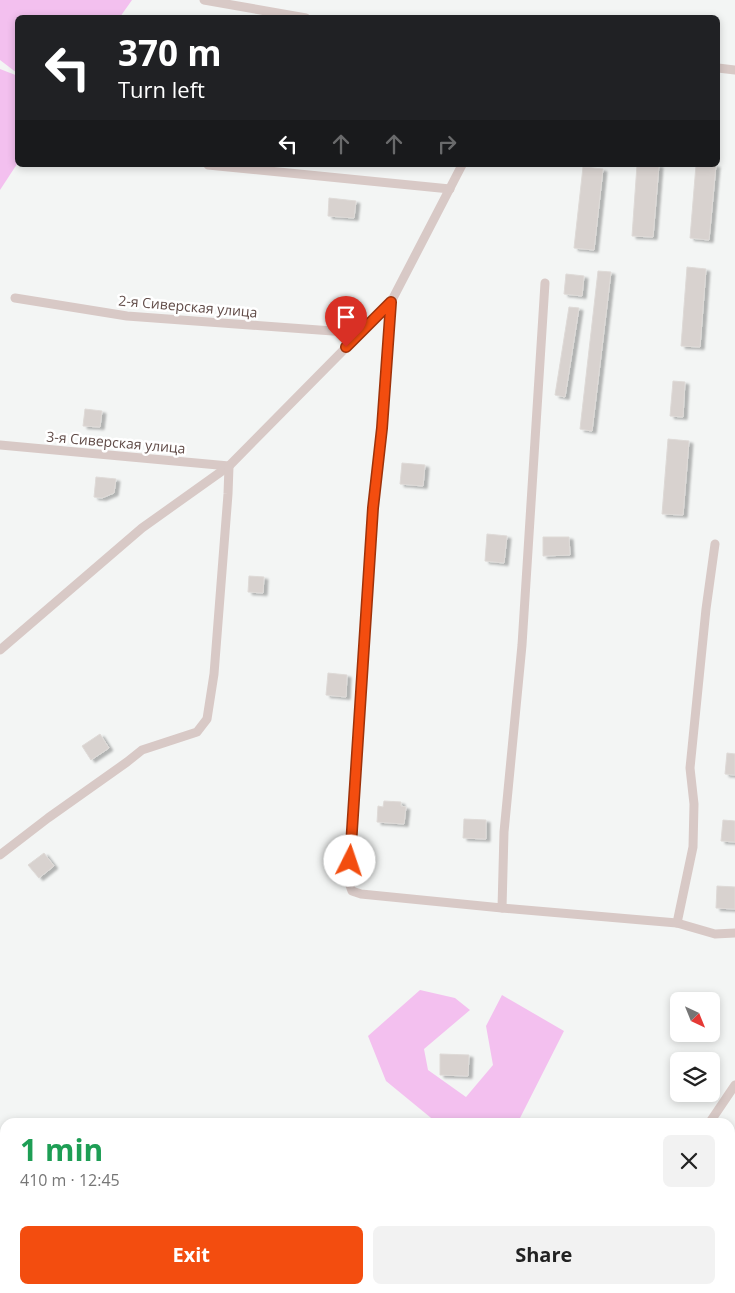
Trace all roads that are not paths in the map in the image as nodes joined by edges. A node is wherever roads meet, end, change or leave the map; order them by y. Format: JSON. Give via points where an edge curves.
{"nodes":[{"id":1,"x":204,"y":0,"type":"edge"},
{"id":2,"x":289,"y":15,"type":"edge"},
{"id":3,"x":720,"y":68,"type":"edge"},
{"id":4,"x":735,"y":70,"type":"edge"},
{"id":5,"x":228,"y":167,"type":"edge"},
{"id":6,"x":461,"y":167,"type":"edge"},
{"id":7,"x":450,"y":189,"type":"junction"},
{"id":8,"x":545,"y":283,"type":"dead end"},
{"id":9,"x":15,"y":298,"type":"dead end"},
{"id":10,"x":391,"y":302,"type":"junction"},
{"id":11,"x":360,"y":333,"type":"junction"},
{"id":12,"x":0,"y":445,"type":"edge"},
{"id":13,"x":229,"y":466,"type":"junction"},
{"id":14,"x":715,"y":544,"type":"dead end"},
{"id":15,"x":0,"y":650,"type":"edge"},
{"id":16,"x":0,"y":855,"type":"edge"},
{"id":17,"x":502,"y":908,"type":"junction"},
{"id":18,"x":677,"y":923,"type":"junction"},
{"id":19,"x":735,"y":933,"type":"edge"},
{"id":20,"x":735,"y":1085,"type":"edge"},
{"id":21,"x":713,"y":1118,"type":"edge"}],
"edges":[{"from":1,"to":2,"type":"street"},
{"from":3,"to":4,"type":"street"},
{"from":5,"to":7,"type":"street"},
{"from":6,"to":7,"type":"street"},
{"from":7,"to":10,"type":"street"},
{"from":8,"to":17,"type":"street","via":[[522,644],[504,832]]},
{"from":9,"to":11,"type":"street","name":"2-я Сиверская улица","via":[[126,316]]},
{"from":10,"to":11,"type":"street"},
{"from":10,"to":17,"type":"street","via":[[373,508],[348,880],[352,891],[361,894]]},
{"from":11,"to":13,"type":"street"},
{"from":12,"to":13,"type":"street","name":"3-я Сиверская улица"},
{"from":13,"to":15,"type":"street","via":[[142,528]]},
{"from":13,"to":16,"type":"street","via":[[214,674],[207,719],[197,732],[142,750]]},
{"from":14,"to":18,"type":"street","via":[[690,768],[694,804],[693,847]]},
{"from":17,"to":18,"type":"street"},
{"from":18,"to":19,"type":"street","via":[[715,934]]},
{"from":20,"to":21,"type":"street"}]}
